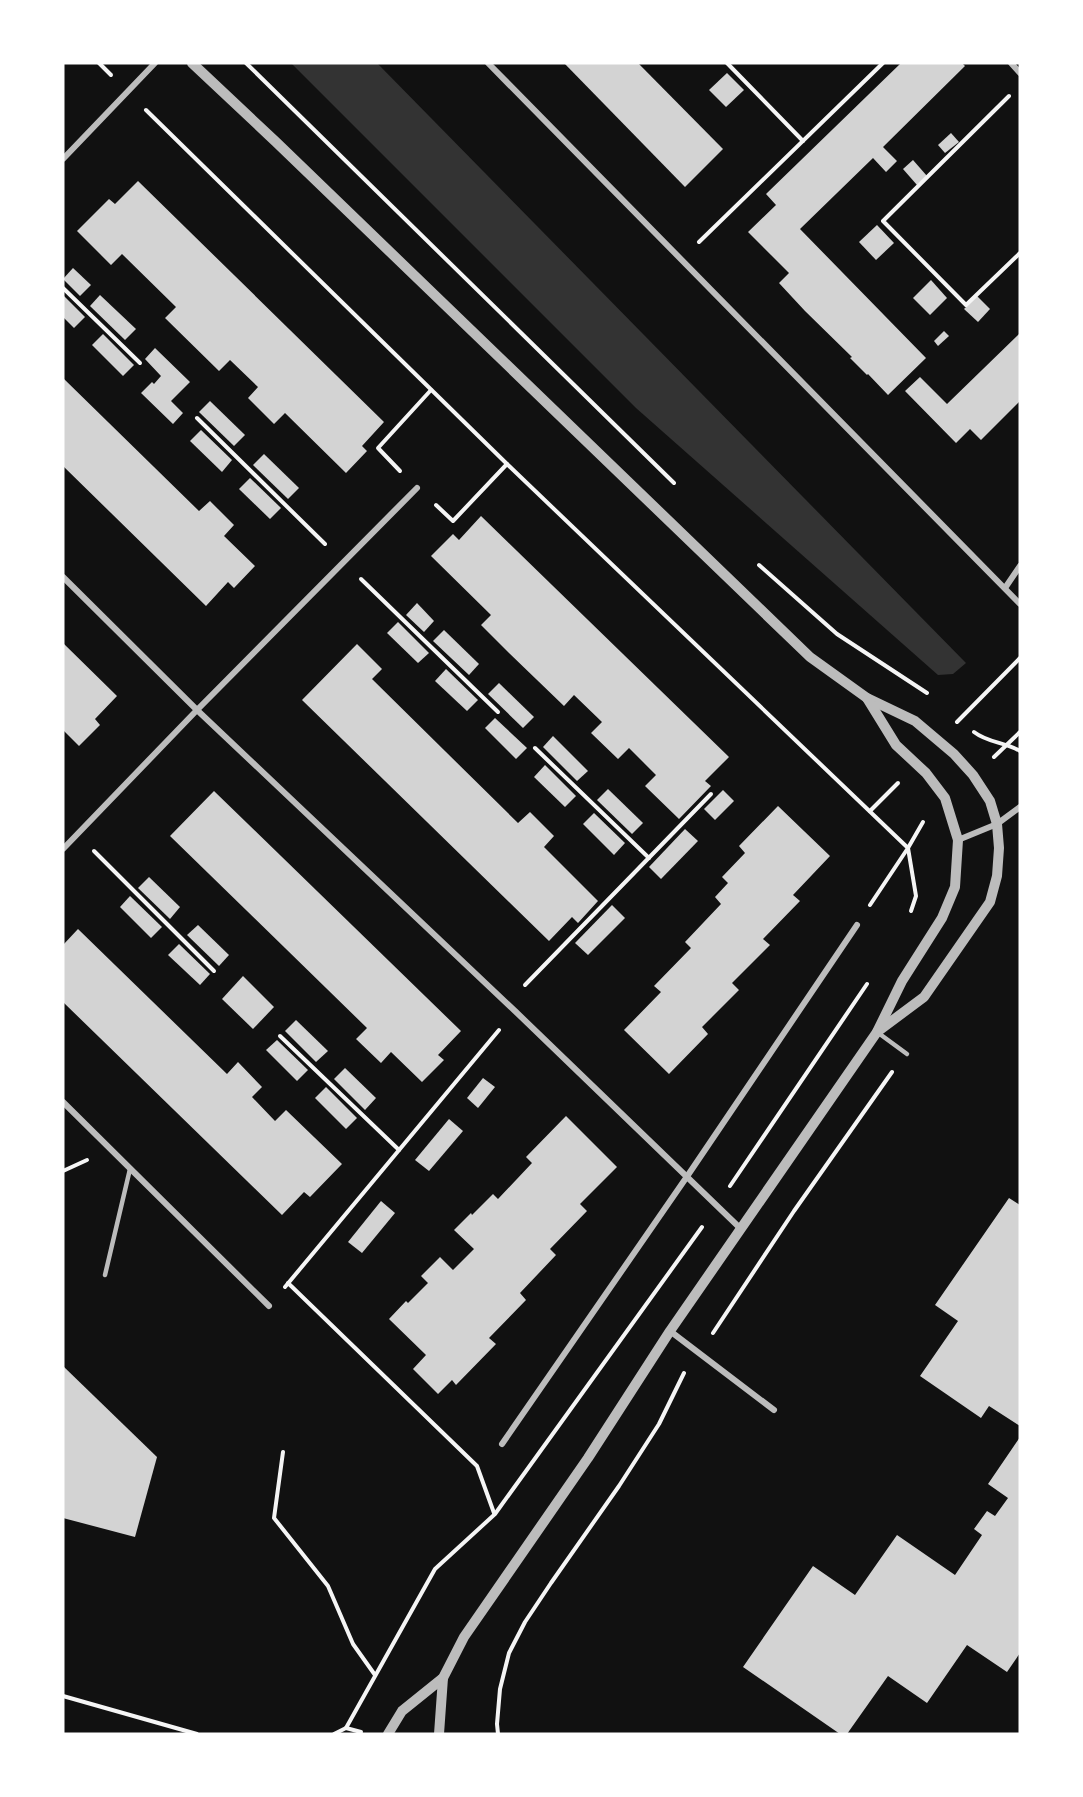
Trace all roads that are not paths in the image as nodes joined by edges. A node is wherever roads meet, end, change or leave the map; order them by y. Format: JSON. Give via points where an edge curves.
{"nodes":[{"id":1,"x":155,"y":63,"type":"edge"},
{"id":2,"x":192,"y":63,"type":"edge"},
{"id":3,"x":488,"y":63,"type":"edge"},
{"id":4,"x":1011,"y":63,"type":"edge"},
{"id":5,"x":1020,"y":73,"type":"edge"},
{"id":6,"x":63,"y":159,"type":"edge"},
{"id":7,"x":417,"y":488,"type":"road end"},
{"id":8,"x":1020,"y":566,"type":"edge"},
{"id":9,"x":63,"y":577,"type":"edge"},
{"id":10,"x":1005,"y":588,"type":"junction"},
{"id":11,"x":1020,"y":604,"type":"edge"},
{"id":12,"x":867,"y":698,"type":"junction"},
{"id":13,"x":197,"y":710,"type":"junction"},
{"id":14,"x":1020,"y":807,"type":"edge"},
{"id":15,"x":997,"y":824,"type":"junction"},
{"id":16,"x":958,"y":840,"type":"junction"},
{"id":17,"x":63,"y":849,"type":"edge"},
{"id":18,"x":857,"y":925,"type":"road end"},
{"id":19,"x":878,"y":1032,"type":"junction"},
{"id":20,"x":907,"y":1054,"type":"road end"},
{"id":21,"x":63,"y":1102,"type":"edge"},
{"id":22,"x":130,"y":1169,"type":"junction"},
{"id":23,"x":686,"y":1178,"type":"junction"},
{"id":24,"x":741,"y":1229,"type":"junction"},
{"id":25,"x":105,"y":1275,"type":"dead end"},
{"id":26,"x":269,"y":1306,"type":"dead end"},
{"id":27,"x":670,"y":1331,"type":"junction"},
{"id":28,"x":774,"y":1410,"type":"dead end"},
{"id":29,"x":501,"y":1444,"type":"dead end"},
{"id":30,"x":443,"y":1678,"type":"junction"},
{"id":31,"x":388,"y":1734,"type":"edge"},
{"id":32,"x":439,"y":1734,"type":"edge"}],
"edges":[{"from":1,"to":6,"type":"street"},
{"from":2,"to":12,"type":"street","via":[[810,657]]},
{"from":3,"to":10,"type":"street"},
{"from":4,"to":5,"type":"street"},
{"from":7,"to":13,"type":"street"},
{"from":8,"to":10,"type":"street"},
{"from":9,"to":13,"type":"street"},
{"from":10,"to":11,"type":"street"},
{"from":12,"to":15,"type":"street","via":[[915,721],[954,754],[990,801]]},
{"from":12,"to":16,"type":"street","via":[[896,745],[926,773],[945,798]]},
{"from":13,"to":17,"type":"street"},
{"from":13,"to":23,"type":"street"},
{"from":14,"to":15,"type":"street"},
{"from":15,"to":16,"type":"street"},
{"from":15,"to":19,"type":"street","via":[[997,876],[990,902],[924,997]]},
{"from":16,"to":19,"type":"street","via":[[955,887],[942,918],[902,981]]},
{"from":18,"to":23,"type":"street"},
{"from":19,"to":20,"type":"lane"},
{"from":19,"to":24,"type":"street"},
{"from":21,"to":22,"type":"street"},
{"from":22,"to":25,"type":"lane"},
{"from":22,"to":26,"type":"street"},
{"from":23,"to":24,"type":"street"},
{"from":23,"to":29,"type":"street"},
{"from":24,"to":27,"type":"street"},
{"from":27,"to":28,"type":"street"},
{"from":27,"to":30,"type":"street","via":[[464,1637]]},
{"from":30,"to":31,"type":"street","via":[[402,1711]]},
{"from":30,"to":32,"type":"street"}]}
